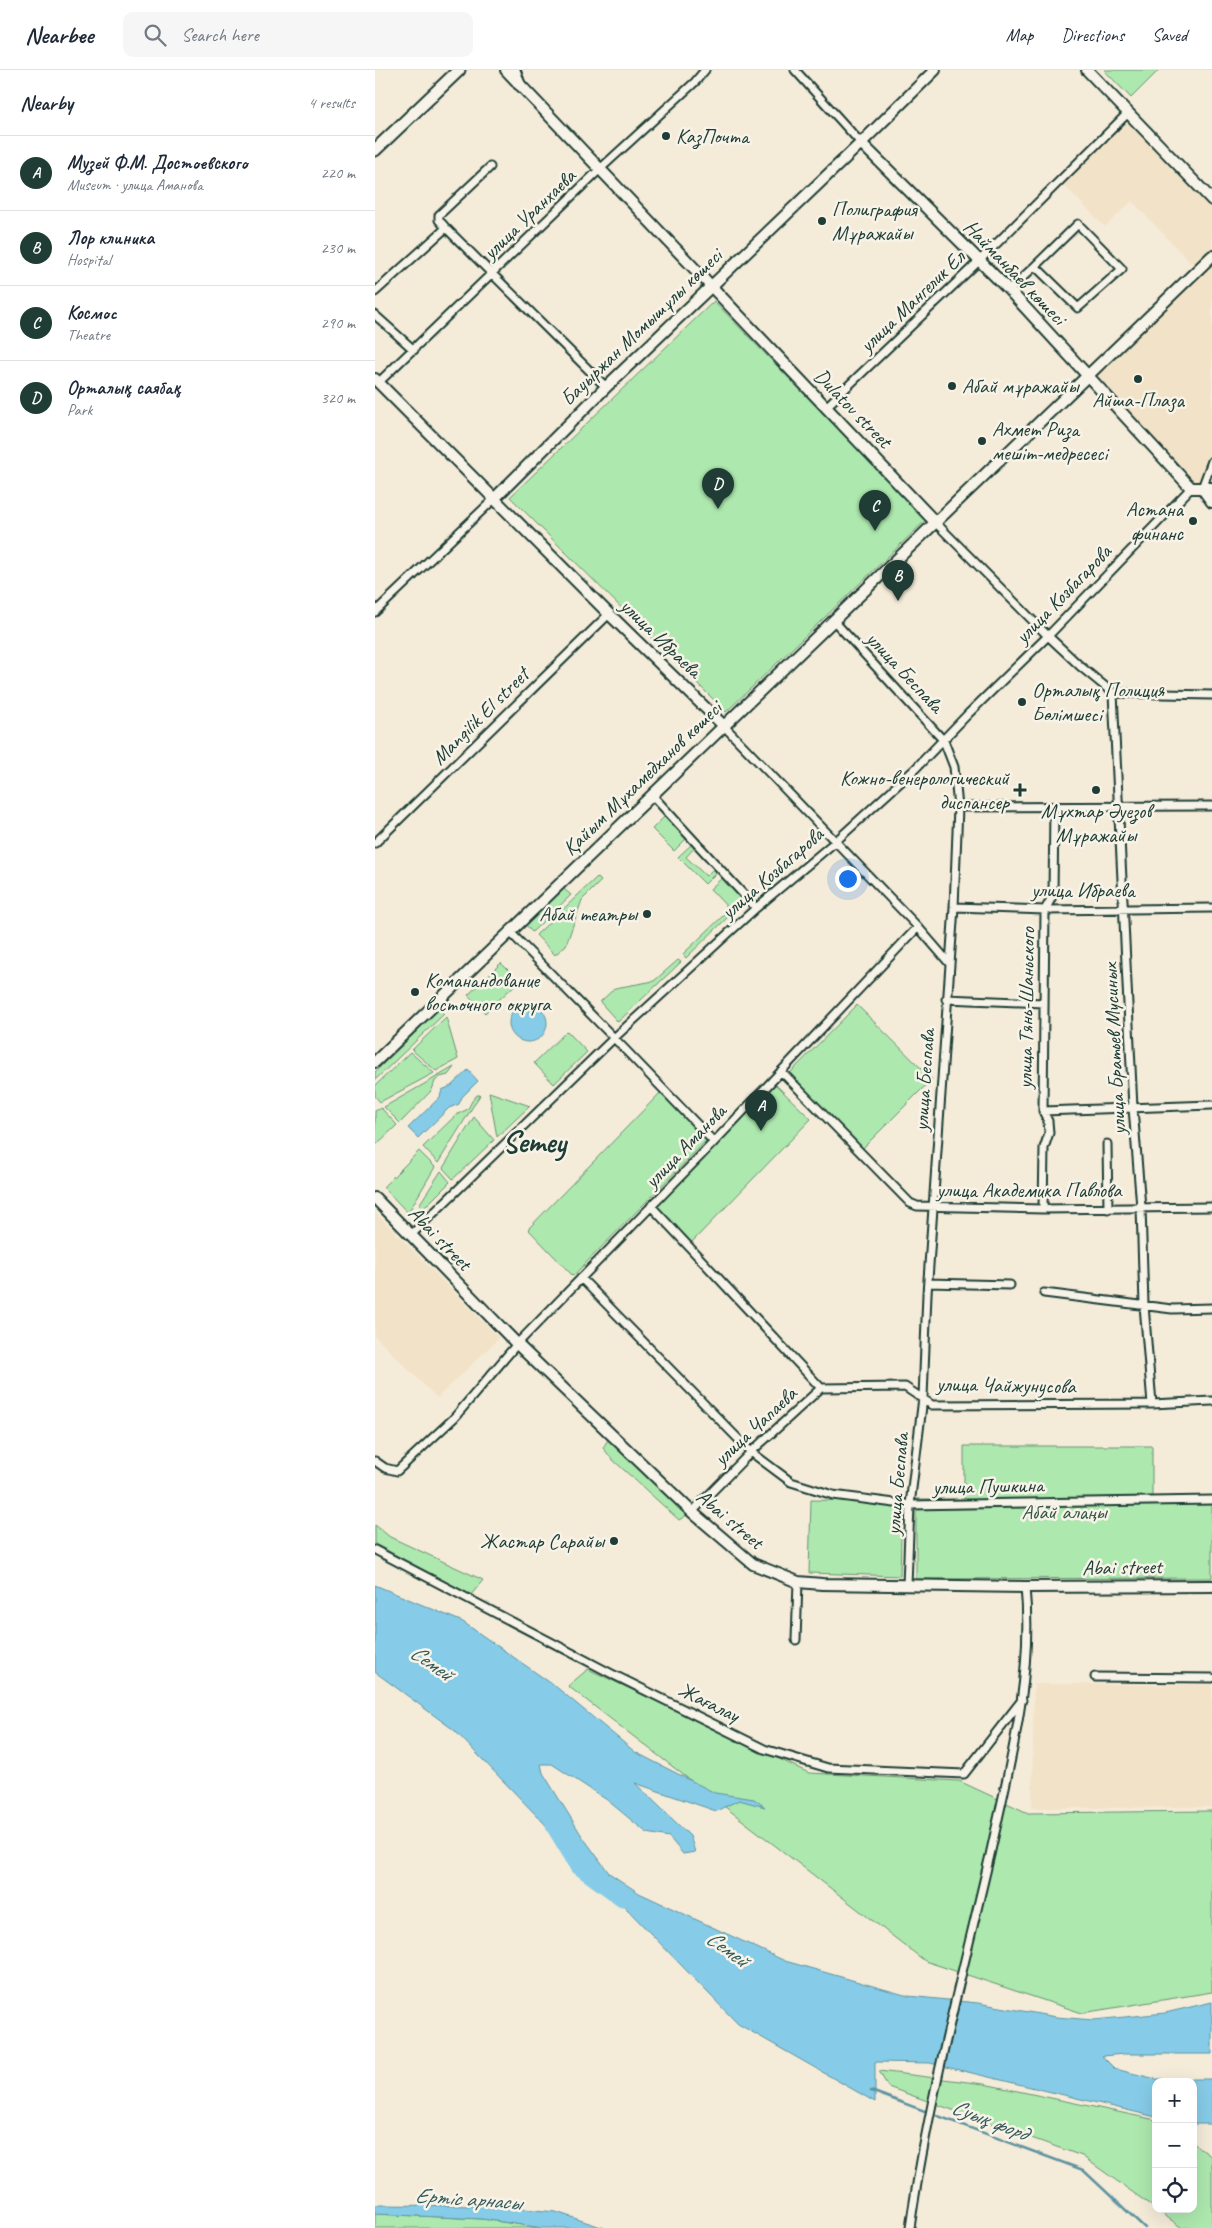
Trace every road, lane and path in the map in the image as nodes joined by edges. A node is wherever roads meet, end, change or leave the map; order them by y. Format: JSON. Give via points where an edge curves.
{"nodes":[{"id":1,"x":459,"y":70,"type":"edge"},
{"id":2,"x":505,"y":70,"type":"edge"},
{"id":3,"x":514,"y":70,"type":"edge"},
{"id":4,"x":705,"y":70,"type":"edge"},
{"id":5,"x":795,"y":70,"type":"edge"},
{"id":6,"x":935,"y":70,"type":"edge"},
{"id":7,"x":1087,"y":70,"type":"edge"},
{"id":8,"x":519,"y":84,"type":"junction"},
{"id":9,"x":1128,"y":113,"type":"junction"},
{"id":10,"x":861,"y":143,"type":"junction"},
{"id":11,"x":375,"y":150,"type":"edge"},
{"id":12,"x":490,"y":167,"type":"dead end"},
{"id":13,"x":600,"y":169,"type":"junction"},
{"id":14,"x":1212,"y":200,"type":"edge"},
{"id":15,"x":445,"y":228,"type":"junction"},
{"id":16,"x":1212,"y":256,"type":"edge"},
{"id":17,"x":979,"y":261,"type":"junction"},
{"id":18,"x":1035,"y":266,"type":"junction"},
{"id":19,"x":493,"y":274,"type":"junction"},
{"id":20,"x":710,"y":286,"type":"junction"},
{"id":21,"x":1009,"y":290,"type":"junction"},
{"id":22,"x":375,"y":292,"type":"edge"},
{"id":23,"x":375,"y":314,"type":"edge"},
{"id":24,"x":414,"y":350,"type":"junction"},
{"id":25,"x":1089,"y":375,"type":"junction"},
{"id":26,"x":377,"y":381,"type":"edge"},
{"id":27,"x":606,"y":387,"type":"junction"},
{"id":28,"x":826,"y":407,"type":"junction"},
{"id":29,"x":1212,"y":460,"type":"edge"},
{"id":30,"x":1201,"y":488,"type":"edge"},
{"id":31,"x":494,"y":499,"type":"junction"},
{"id":32,"x":1212,"y":502,"type":"edge"},
{"id":33,"x":935,"y":522,"type":"junction"},
{"id":34,"x":375,"y":612,"type":"edge"},
{"id":35,"x":609,"y":614,"type":"junction"},
{"id":36,"x":834,"y":621,"type":"junction"},
{"id":37,"x":1048,"y":636,"type":"junction"},
{"id":38,"x":1113,"y":693,"type":"junction"},
{"id":39,"x":1212,"y":695,"type":"edge"},
{"id":40,"x":725,"y":726,"type":"junction"},
{"id":41,"x":944,"y":741,"type":"junction"},
{"id":42,"x":652,"y":795,"type":"junction"},
{"id":43,"x":1212,"y":806,"type":"edge"},
{"id":44,"x":958,"y":807,"type":"junction"},
{"id":45,"x":1119,"y":807,"type":"junction"},
{"id":46,"x":1054,"y":808,"type":"junction"},
{"id":47,"x":836,"y":841,"type":"junction"},
{"id":48,"x":375,"y":843,"type":"edge"},
{"id":49,"x":954,"y":907,"type":"junction"},
{"id":50,"x":756,"y":908,"type":"junction"},
{"id":51,"x":1124,"y":908,"type":"junction"},
{"id":52,"x":1212,"y":908,"type":"edge"},
{"id":53,"x":1045,"y":910,"type":"junction"},
{"id":54,"x":918,"y":927,"type":"junction"},
{"id":55,"x":509,"y":932,"type":"junction"},
{"id":56,"x":950,"y":964,"type":"junction"},
{"id":57,"x":946,"y":999,"type":"junction"},
{"id":58,"x":1044,"y":1003,"type":"junction"},
{"id":59,"x":614,"y":1038,"type":"junction"},
{"id":60,"x":375,"y":1062,"type":"edge"},
{"id":61,"x":781,"y":1071,"type":"junction"},
{"id":62,"x":1212,"y":1105,"type":"edge"},
{"id":63,"x":1133,"y":1108,"type":"junction"},
{"id":64,"x":1043,"y":1111,"type":"junction"},
{"id":65,"x":714,"y":1142,"type":"junction"},
{"id":66,"x":1107,"y":1144,"type":"dead end"},
{"id":67,"x":375,"y":1198,"type":"edge"},
{"id":68,"x":651,"y":1206,"type":"junction"},
{"id":69,"x":1141,"y":1207,"type":"junction"},
{"id":70,"x":1212,"y":1207,"type":"edge"},
{"id":71,"x":933,"y":1208,"type":"junction"},
{"id":72,"x":1043,"y":1209,"type":"junction"},
{"id":73,"x":1108,"y":1209,"type":"junction"},
{"id":74,"x":411,"y":1235,"type":"junction"},
{"id":75,"x":581,"y":1278,"type":"junction"},
{"id":76,"x":928,"y":1283,"type":"junction"},
{"id":77,"x":1010,"y":1286,"type":"dead end"},
{"id":78,"x":1044,"y":1293,"type":"dead end"},
{"id":79,"x":1144,"y":1305,"type":"junction"},
{"id":80,"x":1212,"y":1308,"type":"edge"},
{"id":81,"x":517,"y":1344,"type":"junction"},
{"id":82,"x":821,"y":1388,"type":"junction"},
{"id":83,"x":923,"y":1398,"type":"junction"},
{"id":84,"x":1212,"y":1401,"type":"edge"},
{"id":85,"x":1152,"y":1404,"type":"junction"},
{"id":86,"x":751,"y":1452,"type":"junction"},
{"id":87,"x":375,"y":1461,"type":"edge"},
{"id":88,"x":1212,"y":1500,"type":"edge"},
{"id":89,"x":910,"y":1505,"type":"junction"},
{"id":90,"x":692,"y":1512,"type":"junction"},
{"id":91,"x":375,"y":1550,"type":"edge"},
{"id":92,"x":798,"y":1582,"type":"junction"},
{"id":93,"x":907,"y":1585,"type":"junction"},
{"id":94,"x":1025,"y":1586,"type":"junction"},
{"id":95,"x":1212,"y":1586,"type":"edge"},
{"id":96,"x":796,"y":1640,"type":"dead end"},
{"id":97,"x":1095,"y":1677,"type":"dead end"},
{"id":98,"x":1212,"y":1678,"type":"edge"},
{"id":99,"x":1021,"y":1700,"type":"junction"},
{"id":100,"x":910,"y":2228,"type":"edge"}],
"edges":[{"from":1,"to":11,"type":"main road"},
{"from":2,"to":8,"type":"street","name":"Dulatov street"},
{"from":3,"to":8,"type":"main road"},
{"from":4,"to":13,"type":"street","name":"улица Уранхаева"},
{"from":5,"to":10,"type":"street","name":"Найманбаев көшесі"},
{"from":6,"to":10,"type":"street","name":"Бауыржан Момышұлы көшесі"},
{"from":7,"to":9,"type":"street"},
{"from":8,"to":13,"type":"street","name":"Dulatov street"},
{"from":9,"to":14,"type":"street"},
{"from":9,"to":17,"type":"street","name":"улица Мангелик Ел"},
{"from":10,"to":17,"type":"street","name":"Найманбаев көшесі"},
{"from":10,"to":20,"type":"street","name":"Бауыржан Момышұлы көшесі"},
{"from":12,"to":15,"type":"street","via":[[439,215]]},
{"from":13,"to":19,"type":"street","name":"улица Уранхаева"},
{"from":13,"to":20,"type":"street","name":"Dulatov street"},
{"from":15,"to":19,"type":"street"},
{"from":15,"to":22,"type":"street"},
{"from":16,"to":25,"type":"street","name":"Қайым Мұхамедханов көшесі"},
{"from":17,"to":21,"type":"street","name":"Найманбаев көшесі"},
{"from":17,"to":28,"type":"street","name":"улица Мангелик Ел"},
{"from":18,"to":18,"type":"street","via":[[1078,308],[1122,268],[1078,224]]},
{"from":18,"to":21,"type":"street"},
{"from":19,"to":24,"type":"street","name":"улица Уранхаева"},
{"from":19,"to":27,"type":"street"},
{"from":20,"to":27,"type":"street","name":"Бауыржан Момышұлы көшесі"},
{"from":20,"to":28,"type":"street","name":"Dulatov street"},
{"from":21,"to":25,"type":"street","name":"Найманбаев көшесі"},
{"from":23,"to":24,"type":"street"},
{"from":24,"to":26,"type":"street","name":"улица Уранхаева"},
{"from":25,"to":30,"type":"street","name":"Найманбаев көшесі"},
{"from":25,"to":33,"type":"street","name":"Қайым Мұхамедханов көшесі"},
{"from":26,"to":31,"type":"street","name":"улица Ибраева"},
{"from":27,"to":31,"type":"street","name":"Бауыржан Момышұлы көшесі"},
{"from":28,"to":33,"type":"street","name":"Dulatov street"},
{"from":29,"to":30,"type":"street","name":"улица Козбагарова"},
{"from":30,"to":32,"type":"street","name":"Найманбаев көшесі"},
{"from":30,"to":37,"type":"street","name":"улица Козбагарова"},
{"from":31,"to":34,"type":"street","name":"Бауыржан Момышұлы көшесі"},
{"from":31,"to":35,"type":"street","name":"улица Ибраева"},
{"from":33,"to":36,"type":"street","name":"Қайым Мұхамедханов көшесі"},
{"from":33,"to":37,"type":"street","name":"Dulatov street"},
{"from":35,"to":40,"type":"street","name":"улица Ибраева"},
{"from":35,"to":48,"type":"street","name":"Mangilik El street"},
{"from":36,"to":40,"type":"street","name":"Қайым Мұхамедханов көшесі"},
{"from":36,"to":41,"type":"street","name":"улица Беспава"},
{"from":37,"to":38,"type":"street","name":"Dulatov street"},
{"from":37,"to":41,"type":"street","name":"улица Козбагарова"},
{"from":38,"to":39,"type":"street"},
{"from":38,"to":45,"type":"street","name":"улица Братьев Мусиных"},
{"from":40,"to":42,"type":"street","name":"Қайым Мұхамедханов көшесі"},
{"from":40,"to":47,"type":"street","name":"улица Ибраева"},
{"from":41,"to":44,"type":"street","name":"улица Беспава","via":[[954,767]]},
{"from":41,"to":47,"type":"street","name":"улица Козбагарова"},
{"from":42,"to":50,"type":"street"},
{"from":42,"to":55,"type":"street","name":"Қайым Мұхамедханов көшесі"},
{"from":43,"to":45,"type":"street"},
{"from":44,"to":46,"type":"street"},
{"from":44,"to":49,"type":"street","name":"улица Беспава"},
{"from":45,"to":46,"type":"street"},
{"from":45,"to":51,"type":"street","name":"улица Братьев Мусиных"},
{"from":46,"to":53,"type":"street","name":"улица Тянь-Шаньского","via":[[1053,894]]},
{"from":47,"to":50,"type":"street","name":"улица Козбагарова"},
{"from":47,"to":54,"type":"street","name":"улица Ибраева"},
{"from":49,"to":53,"type":"street","name":"улица Ибраева"},
{"from":49,"to":56,"type":"street","name":"улица Беспава"},
{"from":50,"to":59,"type":"street","name":"улица Козбагарова"},
{"from":51,"to":52,"type":"street","name":"улица Ибраева"},
{"from":51,"to":53,"type":"street","name":"улица Ибраева"},
{"from":51,"to":63,"type":"street","name":"улица Братьев Мусиных"},
{"from":53,"to":58,"type":"street","name":"улица Тянь-Шаньского"},
{"from":54,"to":56,"type":"street","name":"улица Ибраева"},
{"from":54,"to":61,"type":"street","name":"улица Аманова"},
{"from":55,"to":59,"type":"street"},
{"from":55,"to":60,"type":"street","name":"Қайым Мұхамедханов көшесі"},
{"from":56,"to":57,"type":"street","name":"улица Беспава"},
{"from":57,"to":58,"type":"street"},
{"from":57,"to":71,"type":"street","name":"улица Беспава"},
{"from":58,"to":64,"type":"street","name":"улица Тянь-Шаньского"},
{"from":59,"to":65,"type":"street"},
{"from":59,"to":74,"type":"street","name":"улица Козбагарова"},
{"from":61,"to":65,"type":"street","name":"улица Аманова"},
{"from":61,"to":71,"type":"street","name":"улица Академика Павлова","via":[[910,1203]]},
{"from":62,"to":63,"type":"street"},
{"from":63,"to":64,"type":"street"},
{"from":63,"to":69,"type":"street","name":"улица Братьев Мусиных"},
{"from":64,"to":72,"type":"street","name":"улица Тянь-Шаньского","via":[[1049,1133],[1044,1148]]},
{"from":65,"to":68,"type":"street","name":"улица Аманова"},
{"from":66,"to":73,"type":"street"},
{"from":67,"to":74,"type":"street","name":"Abai street"},
{"from":68,"to":75,"type":"street","name":"улица Аманова"},
{"from":68,"to":82,"type":"street"},
{"from":69,"to":70,"type":"street","name":"улица Академика Павлова"},
{"from":69,"to":73,"type":"street","name":"улица Академика Павлова"},
{"from":69,"to":79,"type":"street","name":"улица Братьев Мусиных"},
{"from":71,"to":72,"type":"street","name":"улица Академика Павлова"},
{"from":71,"to":76,"type":"street","name":"улица Беспава"},
{"from":72,"to":73,"type":"street","name":"улица Академика Павлова"},
{"from":74,"to":81,"type":"street","name":"Abai street"},
{"from":75,"to":81,"type":"street","name":"улица Аманова"},
{"from":75,"to":86,"type":"street","name":"улица Пушкина"},
{"from":76,"to":77,"type":"street"},
{"from":76,"to":83,"type":"street","name":"улица Беспава"},
{"from":78,"to":79,"type":"street"},
{"from":79,"to":80,"type":"street","via":[[1173,1309]]},
{"from":79,"to":85,"type":"street","name":"улица Братьев Мусиных"},
{"from":81,"to":87,"type":"street","name":"улица Аманова","via":[[454,1418],[397,1471]]},
{"from":81,"to":90,"type":"street","name":"Abai street"},
{"from":82,"to":83,"type":"street","name":"улица Чайжунусова","via":[[905,1387]]},
{"from":82,"to":86,"type":"street","name":"улица Чапаева"},
{"from":83,"to":85,"type":"street","name":"улица Чайжунусова","via":[[932,1405]]},
{"from":83,"to":89,"type":"street","name":"улица Беспава"},
{"from":84,"to":85,"type":"street","name":"улица Чайжунусова"},
{"from":86,"to":89,"type":"street","name":"улица Пушкина","via":[[791,1482],[833,1495]]},
{"from":86,"to":90,"type":"street","name":"улица Чапаева"},
{"from":88,"to":89,"type":"street","name":"улица Пушкина"},
{"from":89,"to":93,"type":"street","name":"улица Беспава"},
{"from":90,"to":92,"type":"street","name":"Abai street","via":[[753,1564]]},
{"from":91,"to":99,"type":"street","name":"Жағалау","via":[[613,1675],[756,1744],[828,1768],[964,1774]]},
{"from":92,"to":93,"type":"street","name":"Abai street"},
{"from":92,"to":96,"type":"street"},
{"from":93,"to":94,"type":"street","name":"Abai street"},
{"from":94,"to":95,"type":"street","name":"Abai street"},
{"from":94,"to":99,"type":"street","via":[[1028,1616]]},
{"from":97,"to":98,"type":"street"},
{"from":99,"to":100,"type":"street","via":[[1005,1789],[920,2158]]}]}
